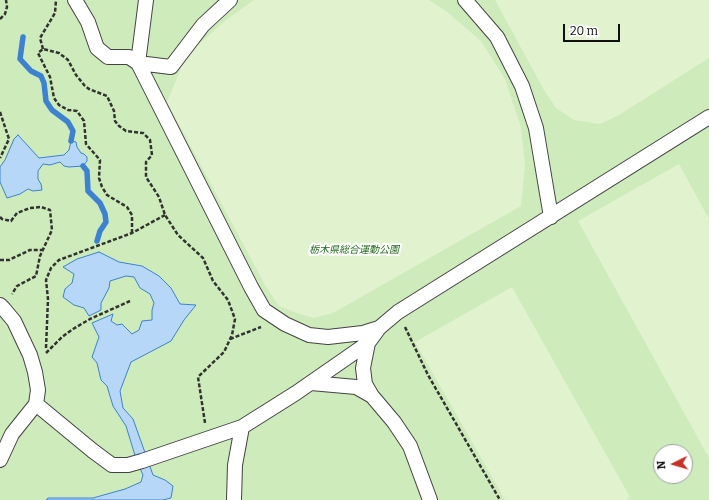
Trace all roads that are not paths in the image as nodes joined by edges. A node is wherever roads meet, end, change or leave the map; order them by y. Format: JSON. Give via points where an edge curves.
{"nodes":[{"id":1,"x":75,"y":0,"type":"edge"},
{"id":2,"x":146,"y":0,"type":"edge"},
{"id":3,"x":230,"y":0,"type":"edge"},
{"id":4,"x":465,"y":0,"type":"edge"},
{"id":5,"x":138,"y":63,"type":"junction"},
{"id":6,"x":709,"y":117,"type":"edge"},
{"id":7,"x":551,"y":217,"type":"junction"},
{"id":8,"x":2,"y":307,"type":"edge"},
{"id":9,"x":379,"y":328,"type":"junction"},
{"id":10,"x":368,"y":343,"type":"junction"},
{"id":11,"x":311,"y":383,"type":"junction"},
{"id":12,"x":372,"y":396,"type":"junction"},
{"id":13,"x":36,"y":404,"type":"junction"},
{"id":14,"x":242,"y":427,"type":"junction"},
{"id":15,"x":0,"y":460,"type":"edge"},
{"id":16,"x":234,"y":500,"type":"edge"},
{"id":17,"x":430,"y":500,"type":"edge"}],
"edges":[{"from":1,"to":5,"type":"street","via":[[88,22],[97,48],[108,57],[129,57]]},
{"from":2,"to":5,"type":"street"},
{"from":3,"to":5,"type":"street","via":[[203,25],[170,67]]},
{"from":4,"to":7,"type":"street","via":[[496,37],[522,86],[536,128]]},
{"from":5,"to":9,"type":"street","via":[[264,310],[279,321],[309,335],[328,337],[363,333]]},
{"from":6,"to":7,"type":"street"},
{"from":7,"to":9,"type":"street","via":[[398,312]]},
{"from":8,"to":13,"type":"street","via":[[14,321],[34,366],[38,390]]},
{"from":9,"to":10,"type":"street"},
{"from":10,"to":11,"type":"street"},
{"from":10,"to":12,"type":"street","via":[[363,368],[365,384]]},
{"from":11,"to":12,"type":"street","via":[[356,388]]},
{"from":11,"to":14,"type":"street"},
{"from":12,"to":17,"type":"street","via":[[410,446]]},
{"from":13,"to":14,"type":"street","via":[[112,465],[128,465],[142,461]]},
{"from":13,"to":15,"type":"street","via":[[12,434]]},
{"from":14,"to":16,"type":"street","via":[[235,465]]}]}
